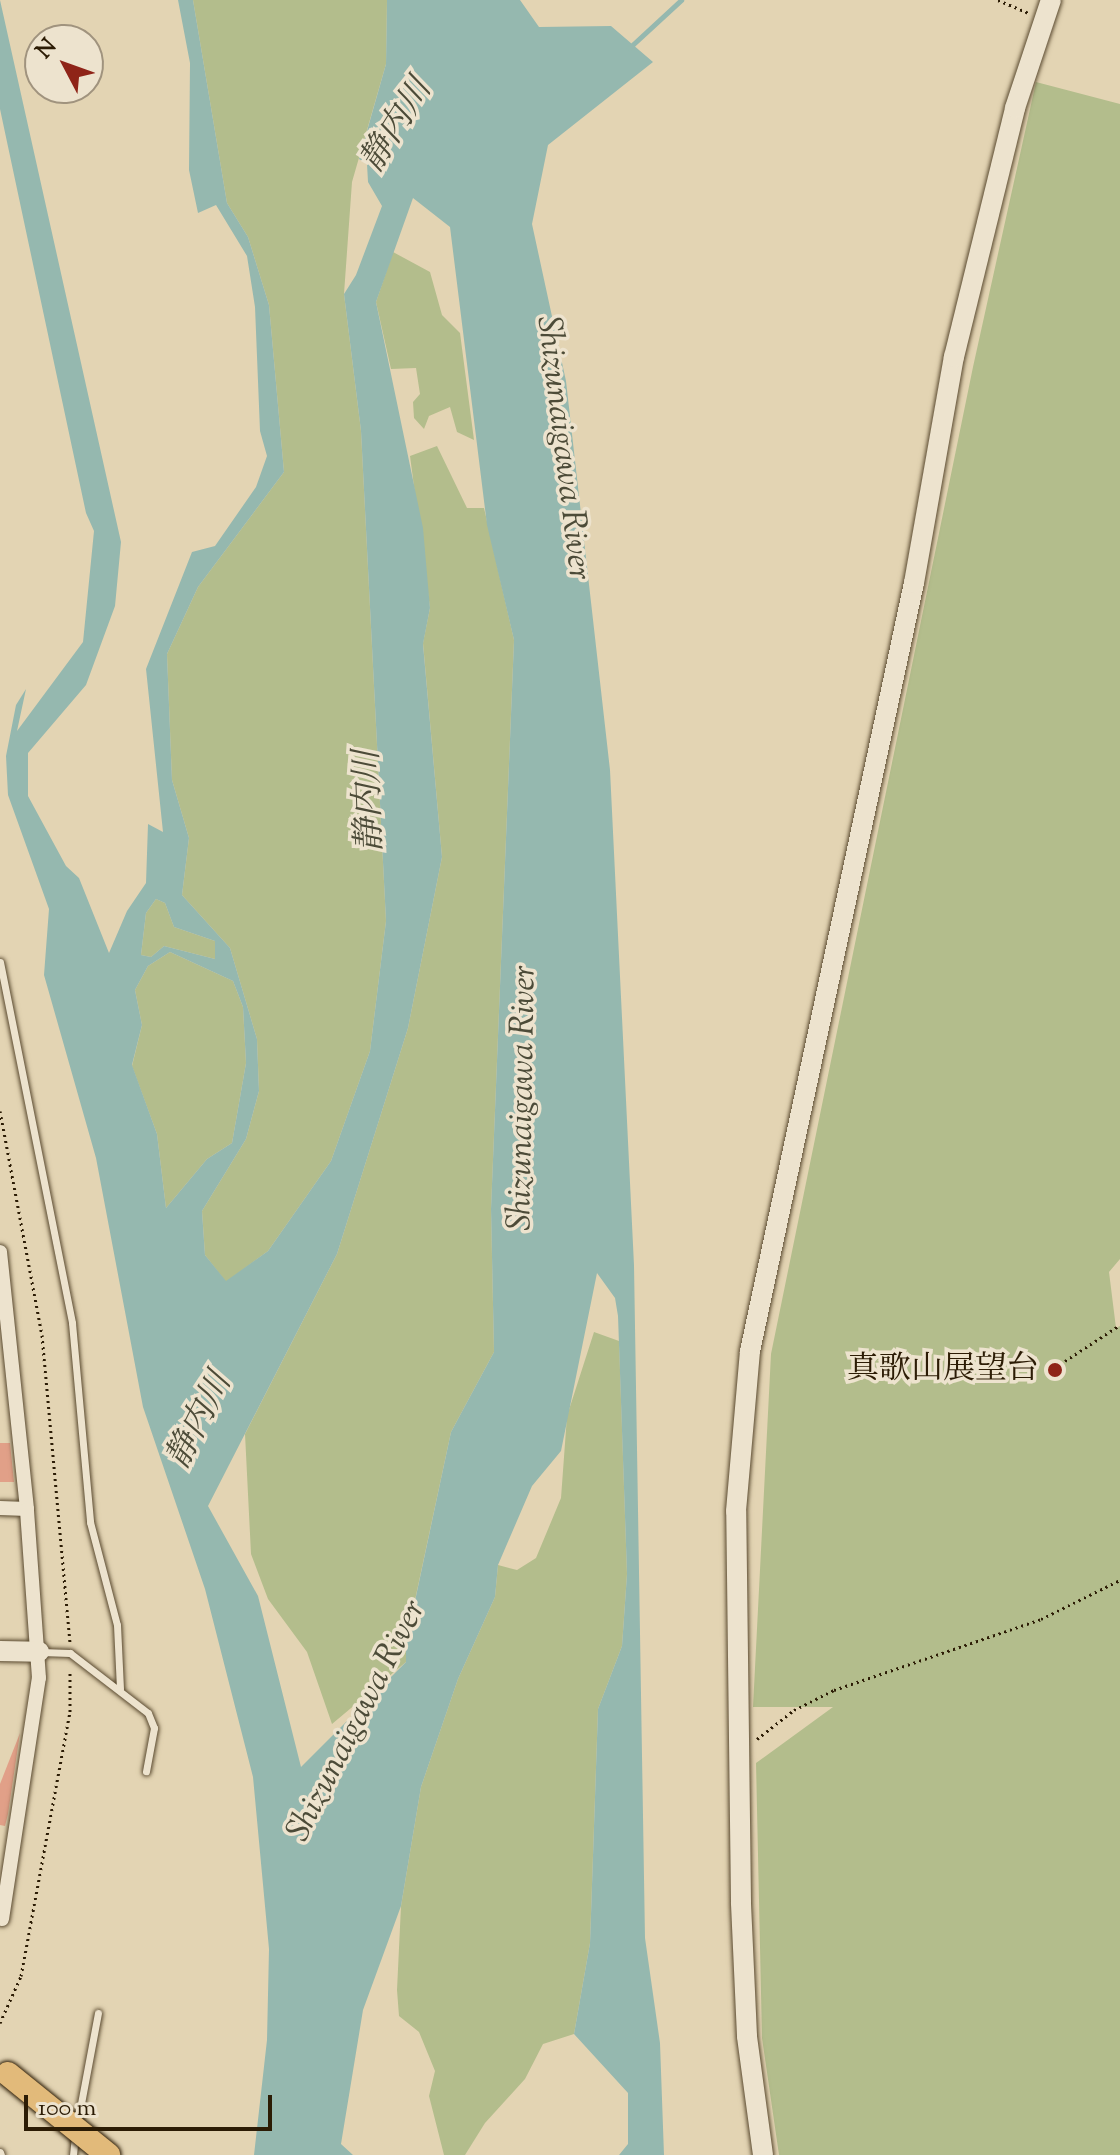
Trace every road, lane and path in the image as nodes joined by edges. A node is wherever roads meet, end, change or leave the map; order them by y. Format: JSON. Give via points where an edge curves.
{"nodes":[{"id":1,"x":998,"y":0,"type":"edge"},
{"id":2,"x":1044,"y":5,"type":"edge"},
{"id":3,"x":0,"y":962,"type":"edge"},
{"id":4,"x":0,"y":1111,"type":"edge"},
{"id":5,"x":0,"y":1252,"type":"edge"},
{"id":6,"x":1,"y":1269,"type":"edge"},
{"id":7,"x":1120,"y":1325,"type":"edge"},
{"id":8,"x":1065,"y":1361,"type":"dead end"},
{"id":9,"x":0,"y":1508,"type":"edge"},
{"id":10,"x":27,"y":1509,"type":"junction"},
{"id":11,"x":1120,"y":1580,"type":"edge"},
{"id":12,"x":0,"y":1651,"type":"edge"},
{"id":13,"x":39,"y":1652,"type":"junction"},
{"id":14,"x":70,"y":1653,"type":"junction"},
{"id":15,"x":120,"y":1689,"type":"junction"},
{"id":16,"x":739,"y":1754,"type":"junction"},
{"id":17,"x":146,"y":1771,"type":"dead end"},
{"id":18,"x":2,"y":1919,"type":"dead end"},
{"id":19,"x":98,"y":2013,"type":"dead end"},
{"id":20,"x":0,"y":2023,"type":"edge"},
{"id":21,"x":8,"y":2074,"type":"dead end"},
{"id":22,"x":73,"y":2155,"type":"edge"},
{"id":23,"x":108,"y":2155,"type":"edge"},
{"id":24,"x":763,"y":2155,"type":"edge"}],
"edges":[{"from":1,"to":2,"type":"path"},
{"from":2,"to":16,"type":"street","via":[[954,357],[914,583],[750,1351],[736,1511]]},
{"from":3,"to":15,"type":"lane","via":[[72,1323],[90,1522],[117,1625]]},
{"from":4,"to":14,"type":"path","via":[[42,1335]]},
{"from":5,"to":6,"type":"street"},
{"from":6,"to":10,"type":"street"},
{"from":7,"to":8,"type":"path"},
{"from":9,"to":10,"type":"street"},
{"from":10,"to":13,"type":"street"},
{"from":11,"to":16,"type":"path","via":[[1041,1619],[834,1690],[794,1710]]},
{"from":12,"to":13,"type":"street"},
{"from":13,"to":14,"type":"lane"},
{"from":13,"to":18,"type":"street"},
{"from":14,"to":15,"type":"lane"},
{"from":14,"to":20,"type":"path","via":[[70,1712],[21,1976]]},
{"from":15,"to":17,"type":"lane","via":[[148,1713],[154,1728]]},
{"from":16,"to":24,"type":"street","via":[[747,2036]]},
{"from":19,"to":22,"type":"lane"},
{"from":21,"to":23,"type":"highway","bridge":true}]}
